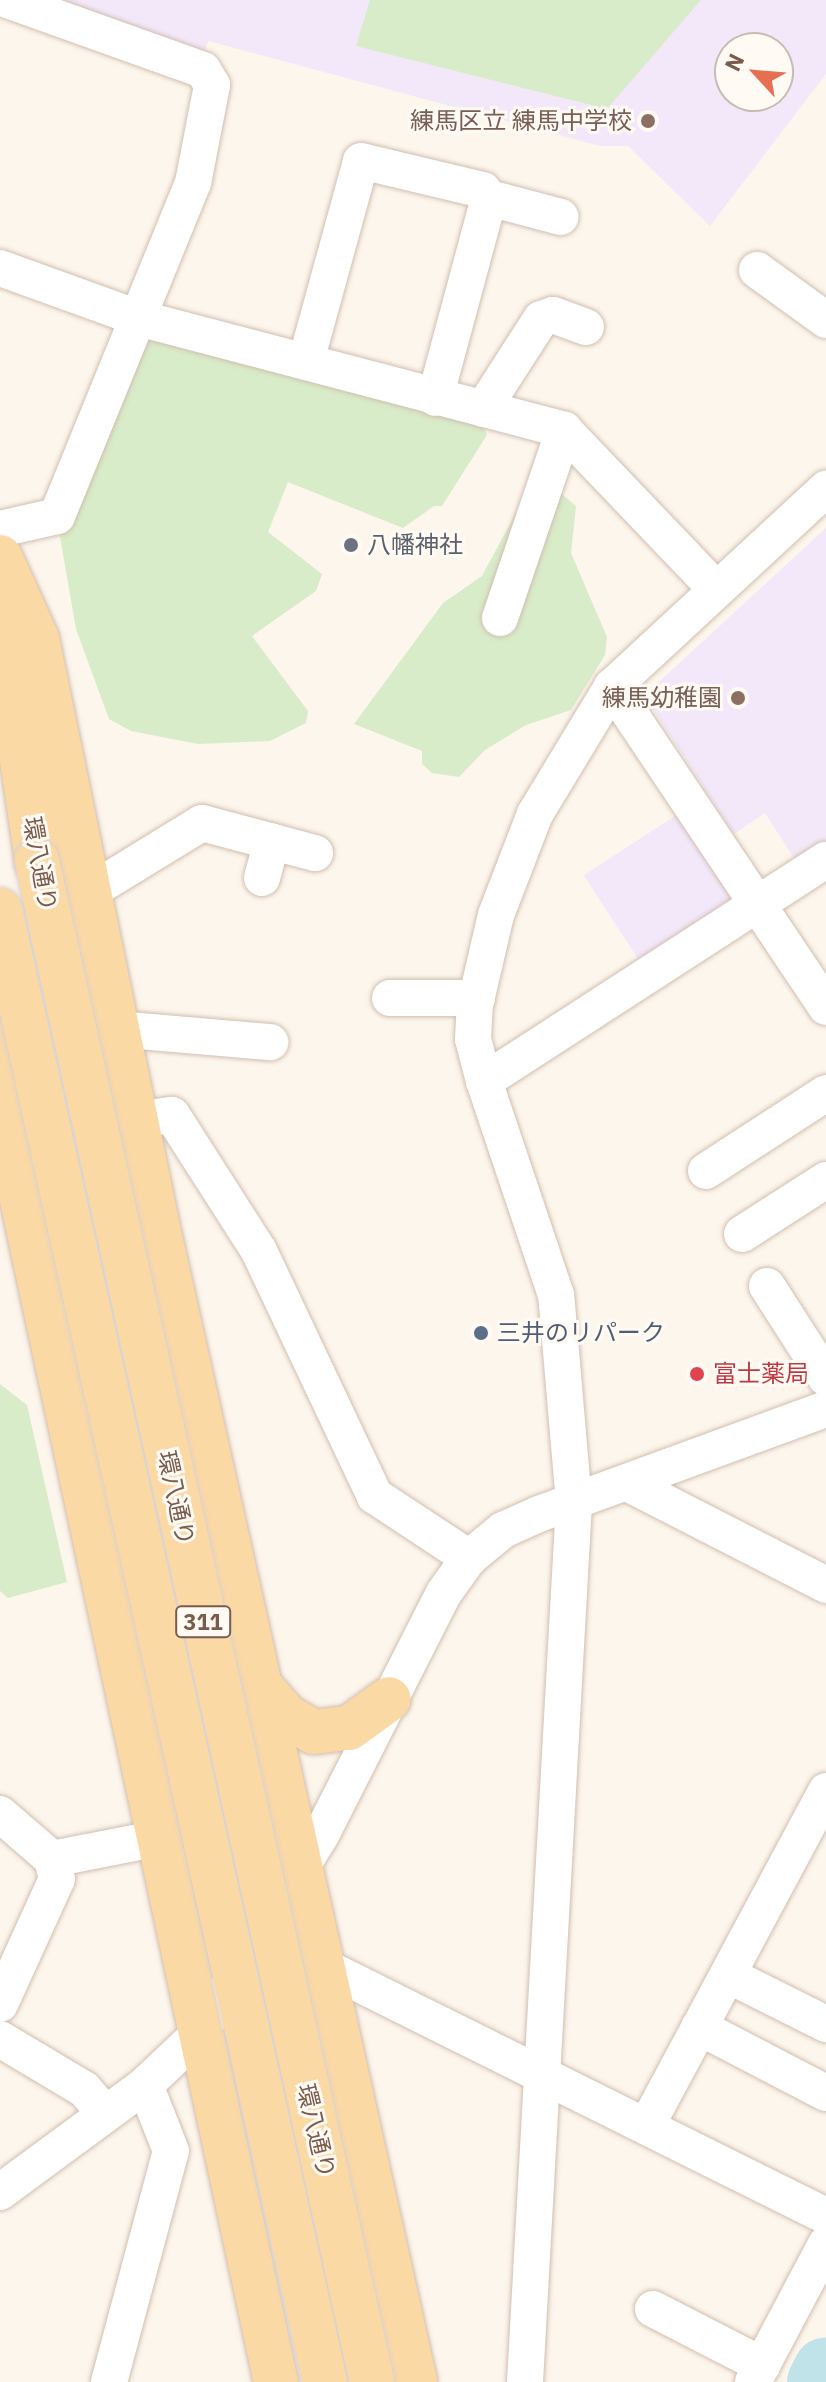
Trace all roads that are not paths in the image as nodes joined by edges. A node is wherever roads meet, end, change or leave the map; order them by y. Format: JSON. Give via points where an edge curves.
{"nodes":[{"id":1,"x":8,"y":0,"type":"edge"},
{"id":2,"x":489,"y":198,"type":"junction"},
{"id":3,"x":561,"y":217,"type":"dead end"},
{"id":4,"x":0,"y":268,"type":"edge"},
{"id":5,"x":757,"y":270,"type":"dead end"},
{"id":6,"x":138,"y":318,"type":"junction"},
{"id":7,"x":826,"y":320,"type":"edge"},
{"id":8,"x":586,"y":327,"type":"dead end"},
{"id":9,"x":306,"y":361,"type":"junction"},
{"id":10,"x":435,"y":398,"type":"junction"},
{"id":11,"x":483,"y":409,"type":"junction"},
{"id":12,"x":564,"y":430,"type":"junction"},
{"id":13,"x":826,"y":489,"type":"edge"},
{"id":14,"x":0,"y":529,"type":"edge"},
{"id":15,"x":0,"y":557,"type":"edge"},
{"id":16,"x":716,"y":589,"type":"junction"},
{"id":17,"x":0,"y":610,"type":"edge"},
{"id":18,"x":500,"y":618,"type":"dead end"},
{"id":19,"x":612,"y":687,"type":"junction"},
{"id":20,"x":272,"y":841,"type":"junction"},
{"id":21,"x":315,"y":853,"type":"dead end"},
{"id":22,"x":826,"y":860,"type":"edge"},
{"id":23,"x":262,"y":878,"type":"dead end"},
{"id":24,"x":86,"y":894,"type":"junction"},
{"id":25,"x":761,"y":903,"type":"junction"},
{"id":26,"x":0,"y":910,"type":"edge"},
{"id":27,"x":390,"y":998,"type":"dead end"},
{"id":28,"x":477,"y":998,"type":"junction"},
{"id":29,"x":826,"y":1007,"type":"edge"},
{"id":30,"x":117,"y":1029,"type":"junction"},
{"id":31,"x":0,"y":1040,"type":"edge"},
{"id":32,"x":270,"y":1042,"type":"dead end"},
{"id":33,"x":484,"y":1081,"type":"junction"},
{"id":34,"x":826,"y":1093,"type":"edge"},
{"id":35,"x":135,"y":1120,"type":"junction"},
{"id":36,"x":706,"y":1171,"type":"dead end"},
{"id":37,"x":826,"y":1180,"type":"edge"},
{"id":38,"x":742,"y":1234,"type":"dead end"},
{"id":39,"x":767,"y":1286,"type":"dead end"},
{"id":40,"x":826,"y":1378,"type":"edge"},
{"id":41,"x":826,"y":1409,"type":"edge"},
{"id":42,"x":627,"y":1483,"type":"junction"},
{"id":43,"x":574,"y":1503,"type":"junction"},
{"id":44,"x":469,"y":1558,"type":"junction"},
{"id":45,"x":826,"y":1585,"type":"edge"},
{"id":46,"x":260,"y":1686,"type":"junction"},
{"id":47,"x":389,"y":1699,"type":"junction"},
{"id":48,"x":826,"y":1791,"type":"edge"},
{"id":49,"x":0,"y":1814,"type":"edge"},
{"id":50,"x":159,"y":1838,"type":"junction"},
{"id":51,"x":52,"y":1859,"type":"junction"},
{"id":52,"x":301,"y":1870,"type":"junction"},
{"id":53,"x":323,"y":1966,"type":"junction"},
{"id":54,"x":728,"y":1975,"type":"junction"},
{"id":55,"x":0,"y":2004,"type":"edge"},
{"id":56,"x":826,"y":2024,"type":"edge"},
{"id":57,"x":699,"y":2027,"type":"junction"},
{"id":58,"x":200,"y":2033,"type":"junction"},
{"id":59,"x":0,"y":2039,"type":"edge"},
{"id":60,"x":540,"y":2071,"type":"junction"},
{"id":61,"x":145,"y":2085,"type":"junction"},
{"id":62,"x":826,"y":2093,"type":"edge"},
{"id":63,"x":106,"y":2114,"type":"junction"},
{"id":64,"x":647,"y":2125,"type":"junction"},
{"id":65,"x":0,"y":2192,"type":"edge"},
{"id":66,"x":826,"y":2216,"type":"edge"},
{"id":67,"x":826,"y":2244,"type":"edge"},
{"id":68,"x":653,"y":2309,"type":"dead end"},
{"id":69,"x":758,"y":2374,"type":"edge"},
{"id":70,"x":109,"y":2382,"type":"edge"},
{"id":71,"x":276,"y":2382,"type":"edge"},
{"id":72,"x":325,"y":2382,"type":"edge"},
{"id":73,"x":372,"y":2382,"type":"edge"},
{"id":74,"x":415,"y":2382,"type":"edge"},
{"id":75,"x":525,"y":2382,"type":"edge"}],
"edges":[{"from":1,"to":6,"type":"street","via":[[203,70],[212,85],[193,183]]},
{"from":2,"to":3,"type":"street"},
{"from":2,"to":9,"type":"street","via":[[483,190],[361,161]]},
{"from":2,"to":10,"type":"street"},
{"from":4,"to":6,"type":"street"},
{"from":5,"to":7,"type":"street"},
{"from":6,"to":9,"type":"street"},
{"from":6,"to":14,"type":"street","via":[[57,516]]},
{"from":8,"to":11,"type":"street","via":[[553,315],[541,319]]},
{"from":9,"to":10,"type":"street"},
{"from":10,"to":11,"type":"street"},
{"from":11,"to":12,"type":"street"},
{"from":12,"to":16,"type":"street"},
{"from":12,"to":18,"type":"street"},
{"from":13,"to":16,"type":"street"},
{"from":15,"to":24,"type":"main road","number":"311","via":[[37,639]]},
{"from":16,"to":19,"type":"street"},
{"from":17,"to":73,"type":"main road","name":"環八通り","number":"311","bridge":true,"via":[[37,861]]},
{"from":19,"to":25,"type":"street"},
{"from":19,"to":28,"type":"street","via":[[535,814],[496,915]]},
{"from":20,"to":21,"type":"street"},
{"from":20,"to":23,"type":"street"},
{"from":20,"to":24,"type":"street","via":[[202,823]]},
{"from":22,"to":25,"type":"street"},
{"from":24,"to":30,"type":"main road","number":"311"},
{"from":25,"to":29,"type":"street"},
{"from":25,"to":33,"type":"street"},
{"from":26,"to":72,"type":"main road","name":"環八通り","number":"311","bridge":true},
{"from":27,"to":28,"type":"street"},
{"from":28,"to":33,"type":"street","via":[[473,1039]]},
{"from":30,"to":32,"type":"street"},
{"from":30,"to":35,"type":"main road","number":"311"},
{"from":31,"to":50,"type":"main road","via":[[3,1111]]},
{"from":33,"to":43,"type":"street","via":[[556,1295]]},
{"from":34,"to":36,"type":"street"},
{"from":35,"to":44,"type":"street","via":[[172,1115],[243,1226],[375,1496]]},
{"from":35,"to":46,"type":"main road","number":"311"},
{"from":37,"to":38,"type":"street"},
{"from":39,"to":40,"type":"street"},
{"from":41,"to":42,"type":"street"},
{"from":42,"to":43,"type":"street"},
{"from":42,"to":45,"type":"street"},
{"from":43,"to":44,"type":"street","via":[[503,1530]]},
{"from":43,"to":60,"type":"street"},
{"from":44,"to":47,"type":"street","via":[[444,1593]]},
{"from":46,"to":47,"type":"main road","via":[[286,1716],[314,1732],[349,1728]]},
{"from":46,"to":52,"type":"main road","number":"311"},
{"from":47,"to":52,"type":"street"},
{"from":48,"to":54,"type":"street"},
{"from":49,"to":51,"type":"street"},
{"from":50,"to":51,"type":"street"},
{"from":50,"to":58,"type":"main road"},
{"from":51,"to":55,"type":"street","via":[[57,1879]]},
{"from":52,"to":53,"type":"main road","number":"311"},
{"from":52,"to":58,"type":"street"},
{"from":53,"to":60,"type":"street"},
{"from":53,"to":74,"type":"main road","number":"311"},
{"from":54,"to":56,"type":"street"},
{"from":54,"to":57,"type":"street"},
{"from":57,"to":62,"type":"street"},
{"from":57,"to":64,"type":"street"},
{"from":58,"to":61,"type":"street"},
{"from":58,"to":71,"type":"main road"},
{"from":59,"to":63,"type":"street","via":[[84,2089]]},
{"from":60,"to":64,"type":"street"},
{"from":60,"to":75,"type":"street"},
{"from":61,"to":63,"type":"street"},
{"from":61,"to":70,"type":"street","via":[[171,2151]]},
{"from":63,"to":65,"type":"street"},
{"from":64,"to":66,"type":"street"},
{"from":67,"to":69,"type":"street"},
{"from":68,"to":69,"type":"street"}]}
